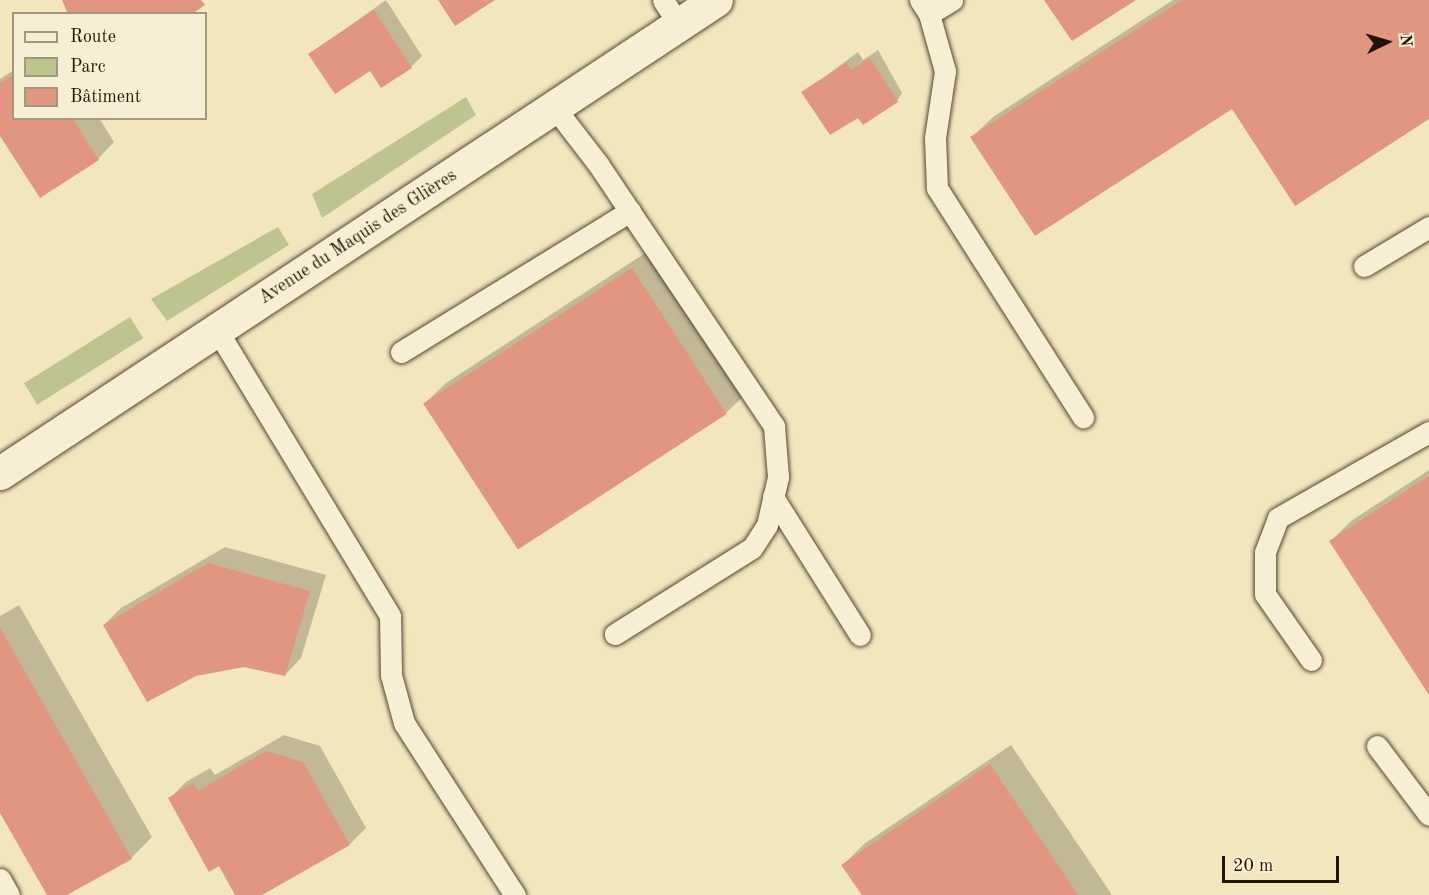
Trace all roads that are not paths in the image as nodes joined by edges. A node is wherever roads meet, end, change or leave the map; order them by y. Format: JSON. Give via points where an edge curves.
{"nodes":[{"id":1,"x":716,"y":0,"type":"edge"},
{"id":2,"x":952,"y":0,"type":"edge"},
{"id":3,"x":924,"y":7,"type":"edge"},
{"id":4,"x":671,"y":12,"type":"edge"},
{"id":5,"x":554,"y":107,"type":"junction"},
{"id":6,"x":630,"y":211,"type":"junction"},
{"id":7,"x":1429,"y":227,"type":"edge"},
{"id":8,"x":1364,"y":266,"type":"dead end"},
{"id":9,"x":217,"y":330,"type":"junction"},
{"id":10,"x":401,"y":352,"type":"dead end"},
{"id":11,"x":1083,"y":417,"type":"dead end"},
{"id":12,"x":1429,"y":432,"type":"edge"},
{"id":13,"x":0,"y":473,"type":"edge"},
{"id":14,"x":773,"y":497,"type":"junction"},
{"id":15,"x":615,"y":634,"type":"dead end"},
{"id":16,"x":860,"y":635,"type":"dead end"},
{"id":17,"x":1311,"y":660,"type":"dead end"},
{"id":18,"x":1377,"y":746,"type":"dead end"},
{"id":19,"x":1429,"y":815,"type":"edge"},
{"id":20,"x":0,"y":879,"type":"edge"},
{"id":21,"x":9,"y":895,"type":"edge"},
{"id":22,"x":515,"y":895,"type":"edge"}],
"edges":[{"from":1,"to":4,"type":"main road","name":"Avenue du Maquis des Glières"},
{"from":2,"to":3,"type":"lane"},
{"from":3,"to":11,"type":"lane","via":[[945,71],[935,138],[937,188]]},
{"from":4,"to":5,"type":"main road","name":"Avenue du Maquis des Glières"},
{"from":5,"to":6,"type":"lane"},
{"from":5,"to":9,"type":"main road","name":"Avenue du Maquis des Glières"},
{"from":6,"to":10,"type":"lane"},
{"from":6,"to":14,"type":"lane","via":[[774,426],[778,477]]},
{"from":7,"to":8,"type":"lane"},
{"from":9,"to":13,"type":"main road","name":"Avenue du Maquis des Glières"},
{"from":9,"to":22,"type":"lane","via":[[390,616],[391,675],[404,723]]},
{"from":12,"to":17,"type":"lane","via":[[1278,518],[1265,552],[1265,594]]},
{"from":14,"to":15,"type":"lane","via":[[767,525],[752,548]]},
{"from":14,"to":16,"type":"lane"},
{"from":18,"to":19,"type":"lane"},
{"from":20,"to":21,"type":"lane"}]}
